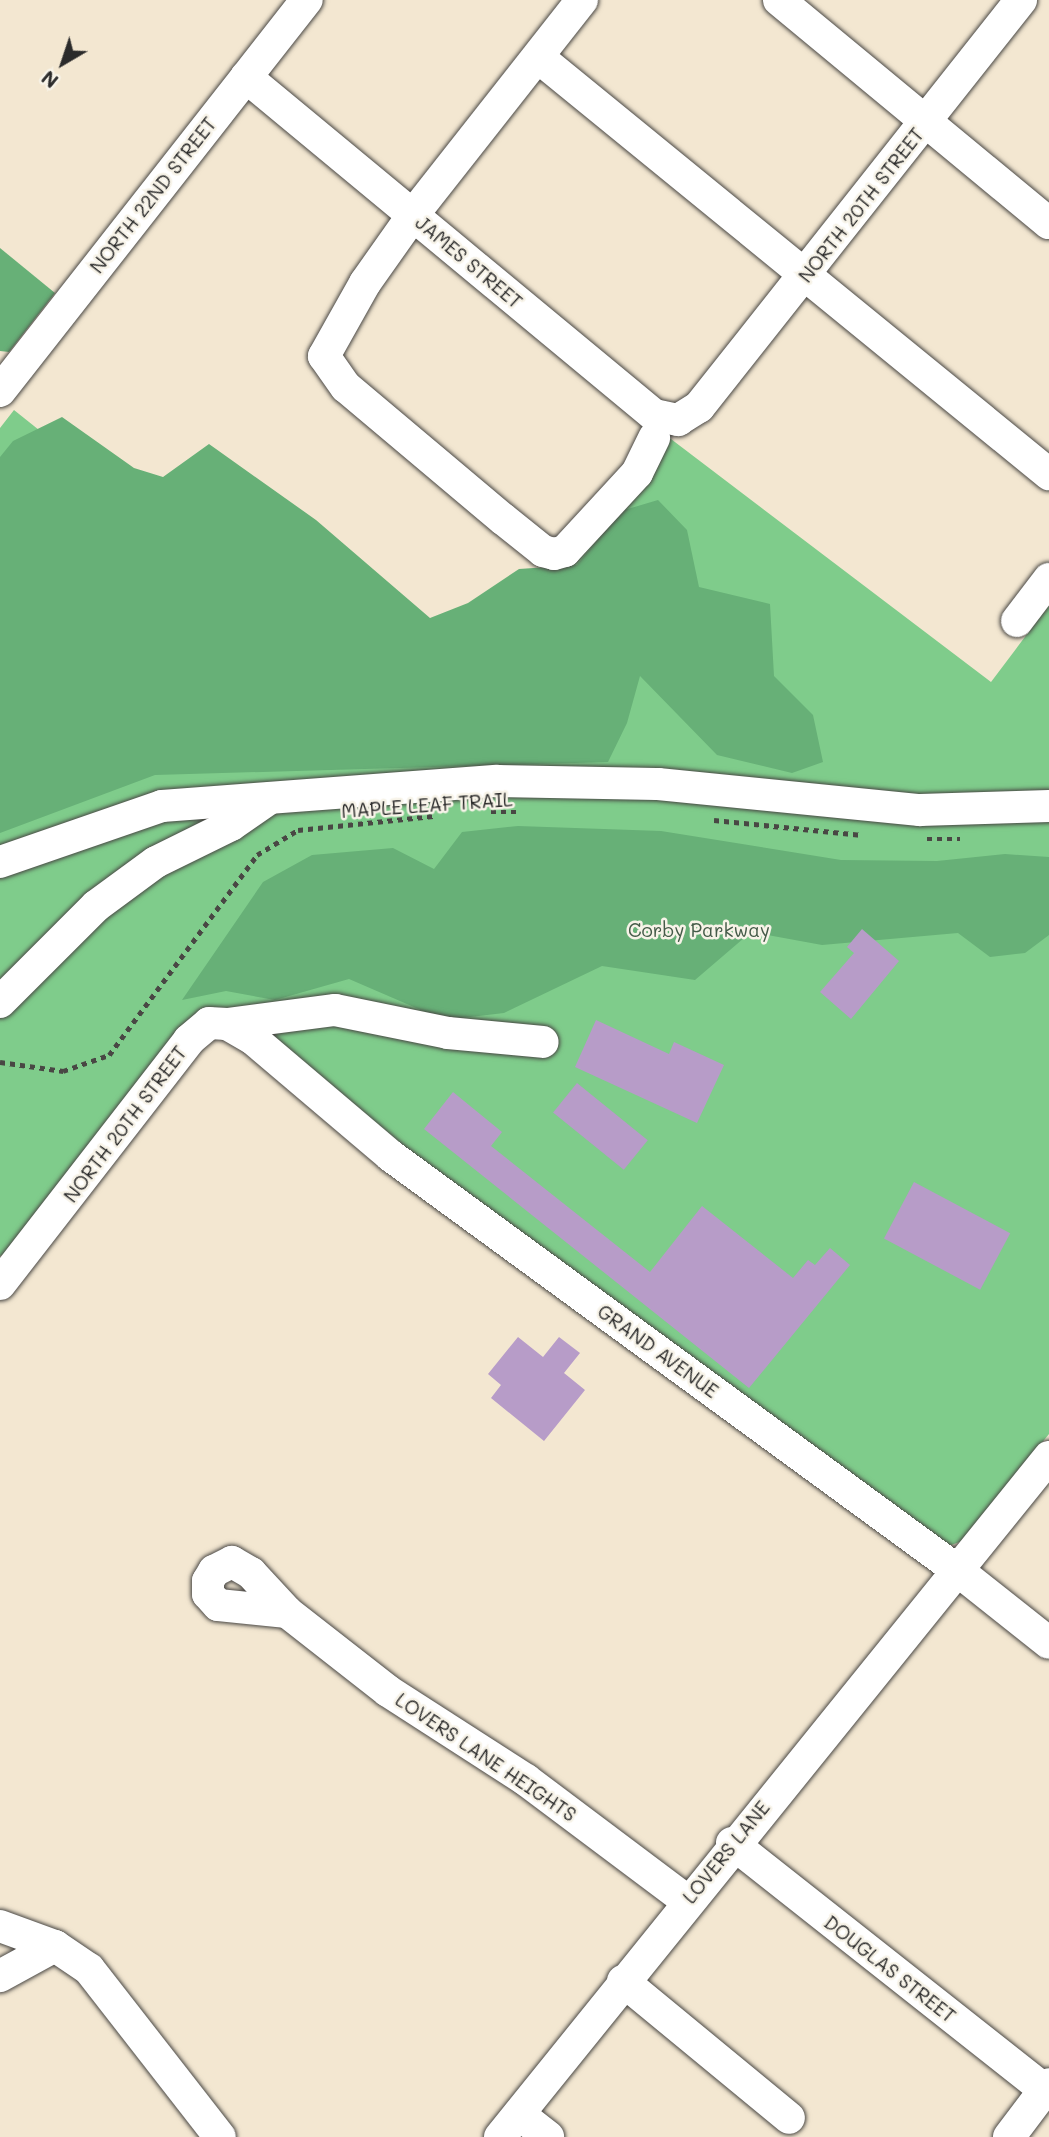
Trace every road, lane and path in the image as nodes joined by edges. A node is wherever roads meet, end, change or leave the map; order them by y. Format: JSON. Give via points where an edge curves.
{"nodes":[{"id":1,"x":307,"y":0,"type":"edge"},
{"id":2,"x":582,"y":0,"type":"edge"},
{"id":3,"x":779,"y":0,"type":"edge"},
{"id":4,"x":1021,"y":0,"type":"edge"},
{"id":5,"x":538,"y":57,"type":"junction"},
{"id":6,"x":246,"y":77,"type":"junction"},
{"id":7,"x":925,"y":122,"type":"junction"},
{"id":8,"x":413,"y":215,"type":"junction"},
{"id":9,"x":1049,"y":223,"type":"edge"},
{"id":10,"x":804,"y":278,"type":"junction"},
{"id":11,"x":0,"y":391,"type":"edge"},
{"id":12,"x":699,"y":408,"type":"joint"},
{"id":13,"x":653,"y":438,"type":"dead end"},
{"id":14,"x":1049,"y":474,"type":"edge"},
{"id":15,"x":1049,"y":579,"type":"edge"},
{"id":16,"x":1017,"y":621,"type":"dead end"},
{"id":17,"x":271,"y":797,"type":"junction"},
{"id":18,"x":1049,"y":806,"type":"edge"},
{"id":19,"x":477,"y":811,"type":"dead end"},
{"id":20,"x":532,"y":812,"type":"dead end"},
{"id":21,"x":436,"y":816,"type":"dead end"},
{"id":22,"x":708,"y":819,"type":"dead end"},
{"id":23,"x":870,"y":835,"type":"dead end"},
{"id":24,"x":912,"y":838,"type":"dead end"},
{"id":25,"x":967,"y":838,"type":"dead end"},
{"id":26,"x":0,"y":862,"type":"edge"},
{"id":27,"x":0,"y":1002,"type":"edge"},
{"id":28,"x":227,"y":1024,"type":"junction"},
{"id":29,"x":543,"y":1042,"type":"dead end"},
{"id":30,"x":0,"y":1062,"type":"edge"},
{"id":31,"x":0,"y":1284,"type":"edge"},
{"id":32,"x":1049,"y":1457,"type":"edge"},
{"id":33,"x":957,"y":1570,"type":"junction"},
{"id":34,"x":287,"y":1612,"type":"dead end"},
{"id":35,"x":1049,"y":1643,"type":"edge"},
{"id":36,"x":732,"y":1843,"type":"junction"},
{"id":37,"x":687,"y":1901,"type":"junction"},
{"id":38,"x":0,"y":1926,"type":"edge"},
{"id":39,"x":55,"y":1946,"type":"junction"},
{"id":40,"x":0,"y":1976,"type":"edge"},
{"id":41,"x":623,"y":1981,"type":"junction"},
{"id":42,"x":1047,"y":2089,"type":"edge"},
{"id":43,"x":789,"y":2118,"type":"dead end"},
{"id":44,"x":510,"y":2125,"type":"edge"},
{"id":45,"x":220,"y":2137,"type":"edge"},
{"id":46,"x":548,"y":2137,"type":"edge"},
{"id":47,"x":1009,"y":2137,"type":"edge"}],
"edges":[{"from":1,"to":6,"type":"street","name":"NORTH 22ND STREET"},
{"from":2,"to":5,"type":"street"},
{"from":3,"to":7,"type":"street"},
{"from":4,"to":7,"type":"street","name":"NORTH 20TH STREET"},
{"from":5,"to":8,"type":"street"},
{"from":5,"to":10,"type":"street"},
{"from":6,"to":8,"type":"street","name":"JAMES STREET"},
{"from":6,"to":11,"type":"street","name":"NORTH 22ND STREET"},
{"from":7,"to":9,"type":"street"},
{"from":7,"to":10,"type":"street","name":"NORTH 20TH STREET"},
{"from":8,"to":12,"type":"street","name":"JAMES STREET","via":[[654,415],[678,420]]},
{"from":8,"to":13,"type":"street","via":[[365,283],[324,356],[346,387],[513,527],[554,554],[565,551],[637,473]]},
{"from":10,"to":12,"type":"street","name":"NORTH 20TH STREET"},
{"from":10,"to":14,"type":"street"},
{"from":15,"to":16,"type":"street"},
{"from":17,"to":18,"type":"street","via":[[497,780],[658,784],[920,810]]},
{"from":17,"to":26,"type":"street","via":[[162,806]]},
{"from":17,"to":27,"type":"street","via":[[231,825],[156,862],[96,906]]},
{"from":19,"to":20,"type":"path","name":"MAPLE LEAF TRAIL"},
{"from":21,"to":30,"type":"path","name":"MAPLE LEAF TRAIL","via":[[298,830],[257,855],[109,1055],[64,1071]]},
{"from":22,"to":23,"type":"path"},
{"from":24,"to":25,"type":"path"},
{"from":28,"to":29,"type":"street","name":"NORTH 20TH STREET","via":[[335,1010],[448,1033]]},
{"from":28,"to":31,"type":"street","name":"NORTH 20TH STREET","via":[[209,1023],[189,1040]]},
{"from":28,"to":33,"type":"street","name":"GRAND AVENUE","via":[[271,1053],[391,1156]]},
{"from":32,"to":33,"type":"street","name":"LOVERS LANE"},
{"from":33,"to":35,"type":"street","name":"GRAND AVENUE"},
{"from":33,"to":36,"type":"street","name":"LOVERS LANE"},
{"from":34,"to":37,"type":"street","name":"LOVERS LANE HEIGHTS","via":[[388,1691],[526,1780]]},
{"from":36,"to":37,"type":"street","name":"LOVERS LANE"},
{"from":36,"to":42,"type":"street","name":"DOUGLAS STREET"},
{"from":37,"to":41,"type":"street","name":"LOVERS LANE"},
{"from":38,"to":39,"type":"street"},
{"from":39,"to":40,"type":"street"},
{"from":39,"to":45,"type":"street","via":[[89,1969]]},
{"from":41,"to":43,"type":"street"},
{"from":41,"to":44,"type":"street","name":"LOVERS LANE"},
{"from":42,"to":47,"type":"street"},
{"from":44,"to":46,"type":"street"}]}
